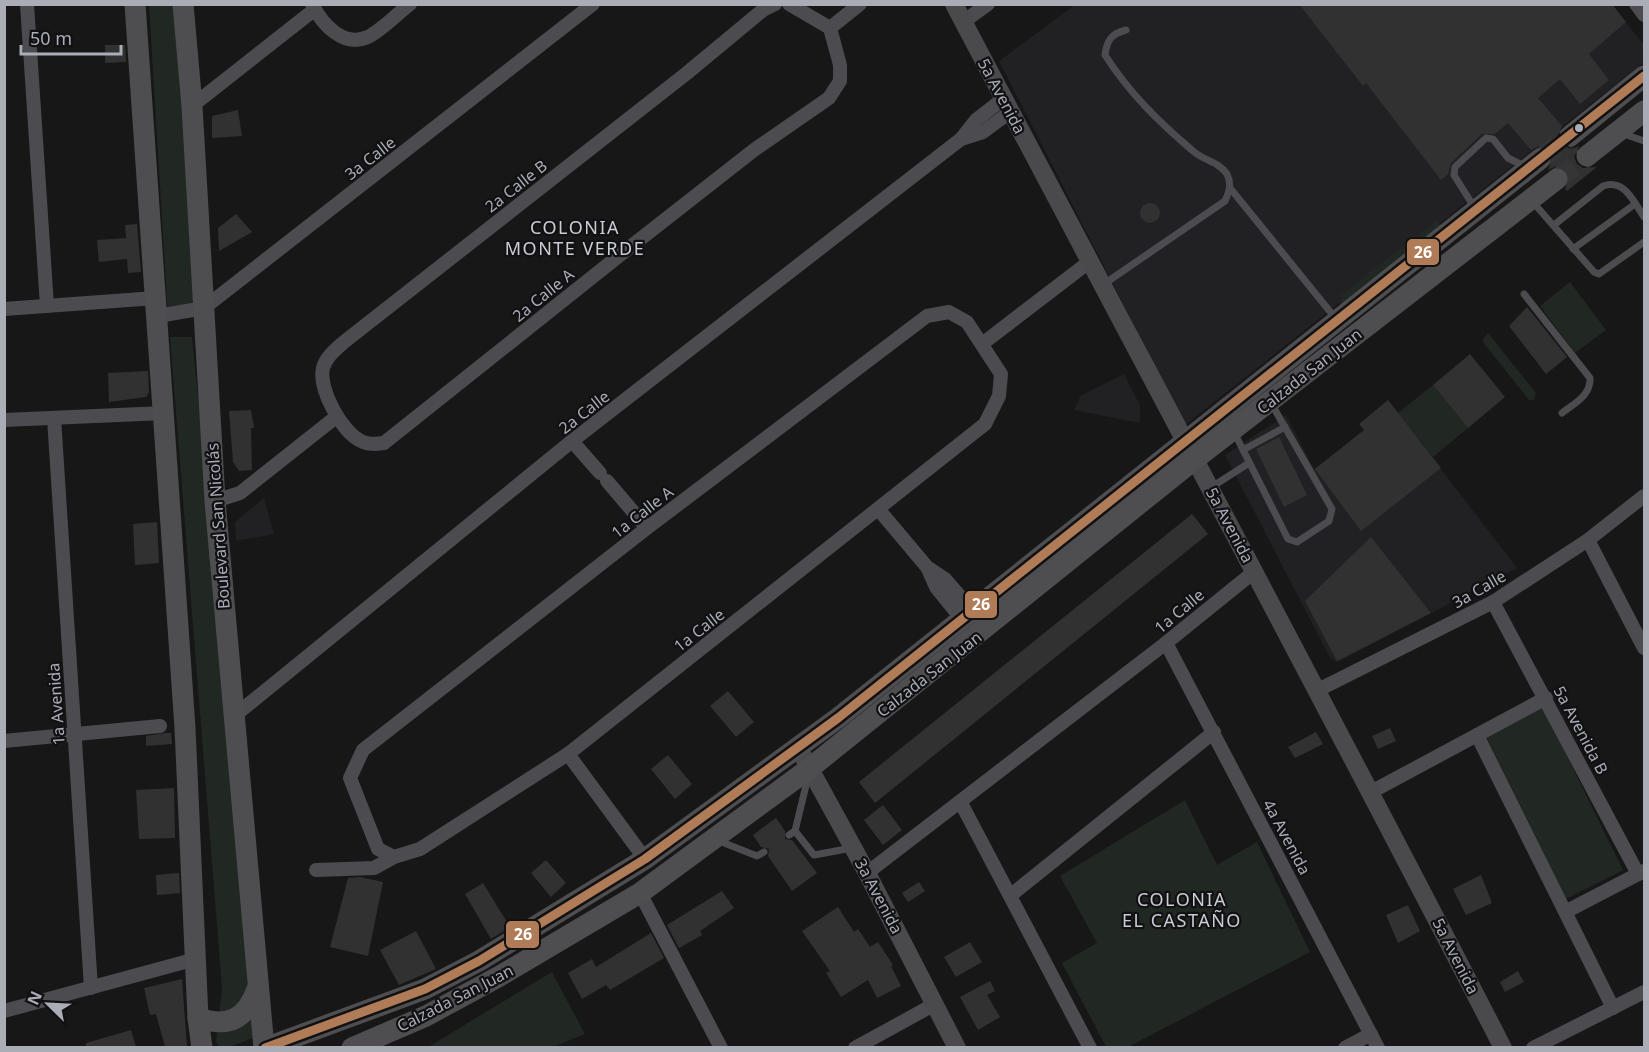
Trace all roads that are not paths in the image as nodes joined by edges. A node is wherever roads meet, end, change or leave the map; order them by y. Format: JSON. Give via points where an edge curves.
{"nodes":[{"id":1,"x":27,"y":4,"type":"edge"},
{"id":2,"x":135,"y":4,"type":"edge"},
{"id":3,"x":183,"y":4,"type":"edge"},
{"id":4,"x":410,"y":4,"type":"edge"},
{"id":5,"x":593,"y":4,"type":"edge"},
{"id":6,"x":775,"y":4,"type":"edge"},
{"id":7,"x":789,"y":4,"type":"edge"},
{"id":8,"x":860,"y":4,"type":"edge"},
{"id":9,"x":954,"y":4,"type":"edge"},
{"id":10,"x":988,"y":4,"type":"edge"},
{"id":11,"x":1636,"y":4,"type":"edge"},
{"id":12,"x":313,"y":7,"type":"edge"},
{"id":13,"x":1644,"y":15,"type":"edge"},
{"id":14,"x":963,"y":22,"type":"junction"},
{"id":15,"x":830,"y":28,"type":"junction"},
{"id":16,"x":1126,"y":30,"type":"dead end"},
{"id":17,"x":1644,"y":76,"type":"edge"},
{"id":18,"x":192,"y":106,"type":"junction"},
{"id":19,"x":1007,"y":106,"type":"junction"},
{"id":20,"x":1644,"y":111,"type":"edge"},
{"id":21,"x":1618,"y":132,"type":"junction"},
{"id":22,"x":1570,"y":136,"type":"tunnel mouth"},
{"id":23,"x":1644,"y":141,"type":"edge"},
{"id":24,"x":1587,"y":156,"type":"tunnel mouth"},
{"id":25,"x":1535,"y":164,"type":"joint"},
{"id":26,"x":1557,"y":179,"type":"tunnel mouth"},
{"id":27,"x":1230,"y":188,"type":"junction"},
{"id":28,"x":1531,"y":200,"type":"junction"},
{"id":29,"x":1635,"y":204,"type":"junction"},
{"id":30,"x":1475,"y":211,"type":"junction"},
{"id":31,"x":1644,"y":217,"type":"edge"},
{"id":32,"x":1554,"y":225,"type":"junction"},
{"id":33,"x":1644,"y":242,"type":"edge"},
{"id":34,"x":1573,"y":249,"type":"junction"},
{"id":35,"x":1089,"y":262,"type":"junction"},
{"id":36,"x":1102,"y":286,"type":"junction"},
{"id":37,"x":1524,"y":294,"type":"dead end"},
{"id":38,"x":47,"y":306,"type":"junction"},
{"id":39,"x":157,"y":307,"type":"junction"},
{"id":40,"x":204,"y":308,"type":"junction"},
{"id":41,"x":4,"y":309,"type":"edge"},
{"id":42,"x":1337,"y":321,"type":"junction"},
{"id":43,"x":982,"y":344,"type":"junction"},
{"id":44,"x":1270,"y":401,"type":"junction"},
{"id":45,"x":164,"y":413,"type":"junction"},
{"id":46,"x":1562,"y":413,"type":"dead end"},
{"id":47,"x":336,"y":417,"type":"junction"},
{"id":48,"x":54,"y":418,"type":"junction"},
{"id":49,"x":4,"y":420,"type":"edge"},
{"id":50,"x":1284,"y":427,"type":"junction"},
{"id":51,"x":1233,"y":430,"type":"junction"},
{"id":52,"x":572,"y":441,"type":"junction"},
{"id":53,"x":1244,"y":450,"type":"junction"},
{"id":54,"x":1190,"y":451,"type":"junction"},
{"id":55,"x":1250,"y":463,"type":"junction"},
{"id":56,"x":1210,"y":488,"type":"junction"},
{"id":57,"x":1644,"y":496,"type":"edge"},
{"id":58,"x":215,"y":501,"type":"junction"},
{"id":59,"x":879,"y":510,"type":"junction"},
{"id":60,"x":647,"y":528,"type":"junction"},
{"id":61,"x":1588,"y":540,"type":"junction"},
{"id":62,"x":1254,"y":571,"type":"junction"},
{"id":63,"x":1493,"y":602,"type":"junction"},
{"id":64,"x":967,"y":614,"type":"junction"},
{"id":65,"x":1643,"y":642,"type":"edge"},
{"id":66,"x":1166,"y":643,"type":"junction"},
{"id":67,"x":1318,"y":690,"type":"junction"},
{"id":68,"x":1546,"y":698,"type":"junction"},
{"id":69,"x":233,"y":717,"type":"junction"},
{"id":70,"x":160,"y":726,"type":"dead end"},
{"id":71,"x":1214,"y":732,"type":"junction"},
{"id":72,"x":75,"y":735,"type":"junction"},
{"id":73,"x":1477,"y":735,"type":"junction"},
{"id":74,"x":4,"y":741,"type":"edge"},
{"id":75,"x":798,"y":747,"type":"junction"},
{"id":76,"x":568,"y":754,"type":"junction"},
{"id":77,"x":810,"y":768,"type":"junction"},
{"id":78,"x":1371,"y":792,"type":"junction"},
{"id":79,"x":961,"y":802,"type":"junction"},
{"id":80,"x":714,"y":839,"type":"junction"},
{"id":81,"x":854,"y":848,"type":"junction"},
{"id":82,"x":765,"y":852,"type":"dead end"},
{"id":83,"x":394,"y":857,"type":"junction"},
{"id":84,"x":645,"y":859,"type":"junction"},
{"id":85,"x":316,"y":870,"type":"dead end"},
{"id":86,"x":867,"y":873,"type":"junction"},
{"id":87,"x":1641,"y":873,"type":"edge"},
{"id":88,"x":640,"y":893,"type":"junction"},
{"id":89,"x":1011,"y":895,"type":"junction"},
{"id":90,"x":1567,"y":911,"type":"junction"},
{"id":91,"x":196,"y":959,"type":"junction"},
{"id":92,"x":91,"y":988,"type":"junction"},
{"id":93,"x":257,"y":989,"type":"junction"},
{"id":94,"x":1644,"y":992,"type":"edge"},
{"id":95,"x":935,"y":1004,"type":"junction"},
{"id":96,"x":1613,"y":1008,"type":"junction"},
{"id":97,"x":4,"y":1011,"type":"edge"},
{"id":98,"x":198,"y":1018,"type":"junction"},
{"id":99,"x":1371,"y":1034,"type":"junction"},
{"id":100,"x":379,"y":1042,"type":"edge"},
{"id":101,"x":202,"y":1047,"type":"edge"},
{"id":102,"x":265,"y":1047,"type":"edge"},
{"id":103,"x":352,"y":1047,"type":"edge"},
{"id":104,"x":721,"y":1047,"type":"edge"},
{"id":105,"x":855,"y":1047,"type":"edge"},
{"id":106,"x":957,"y":1047,"type":"edge"},
{"id":107,"x":1090,"y":1047,"type":"edge"},
{"id":108,"x":1345,"y":1047,"type":"edge"},
{"id":109,"x":1378,"y":1047,"type":"edge"},
{"id":110,"x":1503,"y":1047,"type":"edge"},
{"id":111,"x":1533,"y":1047,"type":"edge"}],
"edges":[{"from":1,"to":38,"type":"street"},
{"from":2,"to":39,"type":"main road"},
{"from":3,"to":18,"type":"main road","name":"Boulevard San Nicolás"},
{"from":4,"to":12,"type":"street","via":[[368,37],[353,39],[334,33]]},
{"from":5,"to":40,"type":"street","name":"3a Calle"},
{"from":6,"to":47,"type":"street","name":"2a Calle B","via":[[344,342],[327,360],[322,378]]},
{"from":7,"to":15,"type":"street"},
{"from":8,"to":15,"type":"street"},
{"from":9,"to":14,"type":"main road","name":"5a Avenida"},
{"from":10,"to":14,"type":"street"},
{"from":11,"to":13,"type":"street"},
{"from":12,"to":18,"type":"street"},
{"from":14,"to":19,"type":"main road","name":"5a Avenida"},
{"from":15,"to":47,"type":"street","name":"2a Calle A","via":[[840,81],[829,98],[754,150],[384,444],[359,441]]},
{"from":16,"to":27,"type":"lane","via":[[1114,33],[1107,42],[1105,55],[1126,88],[1196,154],[1218,164],[1228,176]]},
{"from":17,"to":22,"type":"main road"},
{"from":18,"to":40,"type":"main road","name":"Boulevard San Nicolás"},
{"from":19,"to":35,"type":"main road","name":"5a Avenida"},
{"from":19,"to":52,"type":"street","name":"2a Calle","via":[[976,120],[961,139]]},
{"from":20,"to":21,"type":"main road"},
{"from":21,"to":23,"type":"lane"},
{"from":21,"to":24,"type":"main road"},
{"from":25,"to":30,"type":"main road","name":"Calzada San Juan"},
{"from":25,"to":30,"type":"lane","via":[[1517,164],[1492,139],[1486,138],[1455,167],[1454,175]]},
{"from":26,"to":28,"type":"main road","name":"Calzada San Juan"},
{"from":27,"to":36,"type":"lane","via":[[1224,201]]},
{"from":27,"to":42,"type":"lane"},
{"from":28,"to":32,"type":"lane"},
{"from":28,"to":44,"type":"main road","name":"Calzada San Juan"},
{"from":29,"to":31,"type":"lane"},
{"from":29,"to":32,"type":"lane","via":[[1624,188],[1610,183]]},
{"from":29,"to":34,"type":"lane"},
{"from":30,"to":42,"type":"main road","name":"Calzada San Juan"},
{"from":32,"to":34,"type":"lane"},
{"from":33,"to":34,"type":"lane","via":[[1599,274],[1589,269]]},
{"from":35,"to":36,"type":"main road","name":"5a Avenida"},
{"from":35,"to":43,"type":"street"},
{"from":36,"to":54,"type":"main road","name":"5a Avenida"},
{"from":37,"to":46,"type":"lane","via":[[1590,378],[1587,393]]},
{"from":38,"to":39,"type":"street","name":"3a Calle"},
{"from":38,"to":41,"type":"street","name":"3a Calle"},
{"from":39,"to":40,"type":"street","name":"3a Calle"},
{"from":39,"to":45,"type":"main road"},
{"from":40,"to":58,"type":"main road","name":"Boulevard San Nicolás"},
{"from":42,"to":54,"type":"main road","name":"Calzada San Juan"},
{"from":43,"to":59,"type":"street","name":"1a Calle","via":[[1001,374],[999,396],[985,424]]},
{"from":43,"to":60,"type":"street","name":"1a Calle A","via":[[967,322],[949,312],[927,316]]},
{"from":44,"to":50,"type":"lane"},
{"from":44,"to":51,"type":"main road","name":"Calzada San Juan"},
{"from":45,"to":48,"type":"street"},
{"from":45,"to":91,"type":"main road"},
{"from":47,"to":58,"type":"street","via":[[240,493]]},
{"from":48,"to":49,"type":"street"},
{"from":48,"to":72,"type":"street","name":"1a Avenida"},
{"from":50,"to":53,"type":"lane"},
{"from":50,"to":55,"type":"lane","via":[[1332,509],[1329,521],[1297,542],[1288,539]]},
{"from":51,"to":53,"type":"lane"},
{"from":51,"to":54,"type":"main road","name":"Calzada San Juan"},
{"from":52,"to":60,"type":"street"},
{"from":52,"to":69,"type":"street","name":"2a Calle"},
{"from":53,"to":55,"type":"lane"},
{"from":54,"to":56,"type":"main road","name":"5a Avenida"},
{"from":54,"to":64,"type":"main road","name":"Calzada San Juan"},
{"from":54,"to":77,"type":"main road","name":"Calzada San Juan"},
{"from":55,"to":56,"type":"lane"},
{"from":56,"to":62,"type":"main road","name":"5a Avenida"},
{"from":57,"to":61,"type":"street","name":"3a Calle"},
{"from":58,"to":69,"type":"main road","name":"Boulevard San Nicolás"},
{"from":59,"to":64,"type":"street","via":[[927,567],[945,579]]},
{"from":59,"to":76,"type":"street","name":"1a Calle"},
{"from":60,"to":83,"type":"street","name":"1a Calle A","via":[[363,750],[350,778],[378,849]]},
{"from":61,"to":63,"type":"street","name":"3a Calle"},
{"from":61,"to":65,"type":"street"},
{"from":62,"to":66,"type":"street","name":"1a Calle"},
{"from":62,"to":67,"type":"main road","name":"5a Avenida"},
{"from":63,"to":67,"type":"street","name":"3a Calle"},
{"from":63,"to":68,"type":"street","name":"5a Avenida B"},
{"from":64,"to":75,"type":"main road","name":"Calzada San Juan"},
{"from":66,"to":71,"type":"street","name":"4a Avenida"},
{"from":66,"to":79,"type":"street","name":"1a Calle"},
{"from":67,"to":78,"type":"main road","name":"5a Avenida"},
{"from":68,"to":73,"type":"street"},
{"from":68,"to":87,"type":"street","name":"5a Avenida B"},
{"from":69,"to":93,"type":"main road","name":"Boulevard San Nicolás"},
{"from":70,"to":72,"type":"street"},
{"from":71,"to":89,"type":"street"},
{"from":71,"to":99,"type":"street","name":"4a Avenida"},
{"from":72,"to":74,"type":"street"},
{"from":72,"to":92,"type":"street","name":"1a Avenida"},
{"from":73,"to":78,"type":"street"},
{"from":73,"to":90,"type":"street"},
{"from":75,"to":77,"type":"main road","name":"3a Avenida"},
{"from":75,"to":84,"type":"main road","name":"Calzada San Juan"},
{"from":76,"to":83,"type":"street","name":"1a Calle","via":[[420,849]]},
{"from":76,"to":84,"type":"street"},
{"from":77,"to":80,"type":"main road","name":"Calzada San Juan"},
{"from":77,"to":81,"type":"main road","name":"3a Avenida"},
{"from":77,"to":81,"type":"lane","via":[[792,833],[814,855]]},
{"from":78,"to":110,"type":"main road","name":"5a Avenida"},
{"from":79,"to":86,"type":"street","name":"1a Calle"},
{"from":79,"to":89,"type":"street"},
{"from":80,"to":82,"type":"lane","via":[[757,856]]},
{"from":80,"to":88,"type":"main road","name":"Calzada San Juan"},
{"from":81,"to":86,"type":"main road","name":"3a Avenida"},
{"from":83,"to":85,"type":"street","name":"1a Calle","via":[[374,868]]},
{"from":84,"to":102,"type":"main road","name":"Calzada San Juan","via":[[479,962],[425,989]]},
{"from":86,"to":95,"type":"main road","name":"3a Avenida"},
{"from":87,"to":90,"type":"street"},
{"from":88,"to":100,"type":"main road","name":"Calzada San Juan"},
{"from":88,"to":104,"type":"street"},
{"from":89,"to":107,"type":"street"},
{"from":90,"to":96,"type":"street"},
{"from":91,"to":92,"type":"street"},
{"from":91,"to":98,"type":"main road"},
{"from":92,"to":97,"type":"street"},
{"from":93,"to":98,"type":"main road","via":[[252,1004],[242,1015],[220,1022]]},
{"from":93,"to":102,"type":"main road","name":"Boulevard San Nicolás"},
{"from":94,"to":96,"type":"street"},
{"from":95,"to":105,"type":"street"},
{"from":95,"to":106,"type":"main road","name":"3a Avenida"},
{"from":96,"to":111,"type":"street"},
{"from":98,"to":101,"type":"main road"},
{"from":99,"to":108,"type":"street"},
{"from":99,"to":109,"type":"street","name":"4a Avenida"},
{"from":100,"to":103,"type":"main road","name":"Calzada San Juan"}]}
